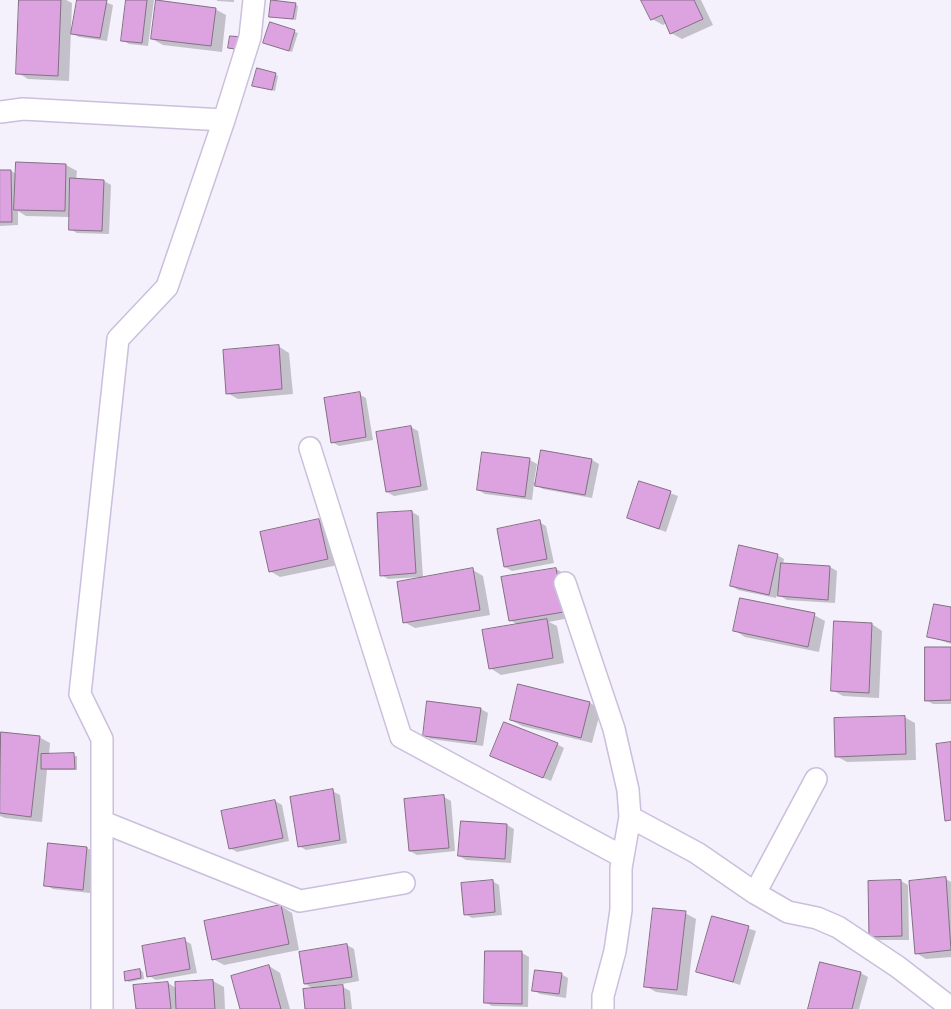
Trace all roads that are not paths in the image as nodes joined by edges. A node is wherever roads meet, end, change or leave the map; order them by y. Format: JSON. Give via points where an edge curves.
{"nodes":[{"id":1,"x":254,"y":0,"type":"edge"},
{"id":2,"x":0,"y":112,"type":"edge"},
{"id":3,"x":224,"y":120,"type":"junction"},
{"id":4,"x":310,"y":448,"type":"dead end"},
{"id":5,"x":565,"y":583,"type":"dead end"},
{"id":6,"x":816,"y":779,"type":"dead end"},
{"id":7,"x":630,"y":818,"type":"junction"},
{"id":8,"x":103,"y":822,"type":"junction"},
{"id":9,"x":623,"y":857,"type":"junction"},
{"id":10,"x":404,"y":883,"type":"dead end"},
{"id":11,"x":756,"y":894,"type":"junction"},
{"id":12,"x":951,"y":1008,"type":"edge"},
{"id":13,"x":102,"y":1009,"type":"edge"},
{"id":14,"x":603,"y":1009,"type":"edge"}],
"edges":[{"from":1,"to":3,"type":"street","via":[[250,37]]},
{"from":2,"to":3,"type":"street","via":[[23,109]]},
{"from":3,"to":8,"type":"street","via":[[167,287],[118,339],[80,694],[102,739]]},
{"from":4,"to":9,"type":"street","via":[[401,737]]},
{"from":5,"to":7,"type":"street","via":[[614,729],[628,790]]},
{"from":6,"to":11,"type":"street"},
{"from":7,"to":9,"type":"street"},
{"from":7,"to":11,"type":"street","via":[[697,853]]},
{"from":8,"to":10,"type":"street","via":[[300,901]]},
{"from":8,"to":13,"type":"street"},
{"from":9,"to":14,"type":"street","via":[[621,910]]},
{"from":11,"to":12,"type":"street","via":[[788,912],[817,918],[838,927],[898,966]]}]}
